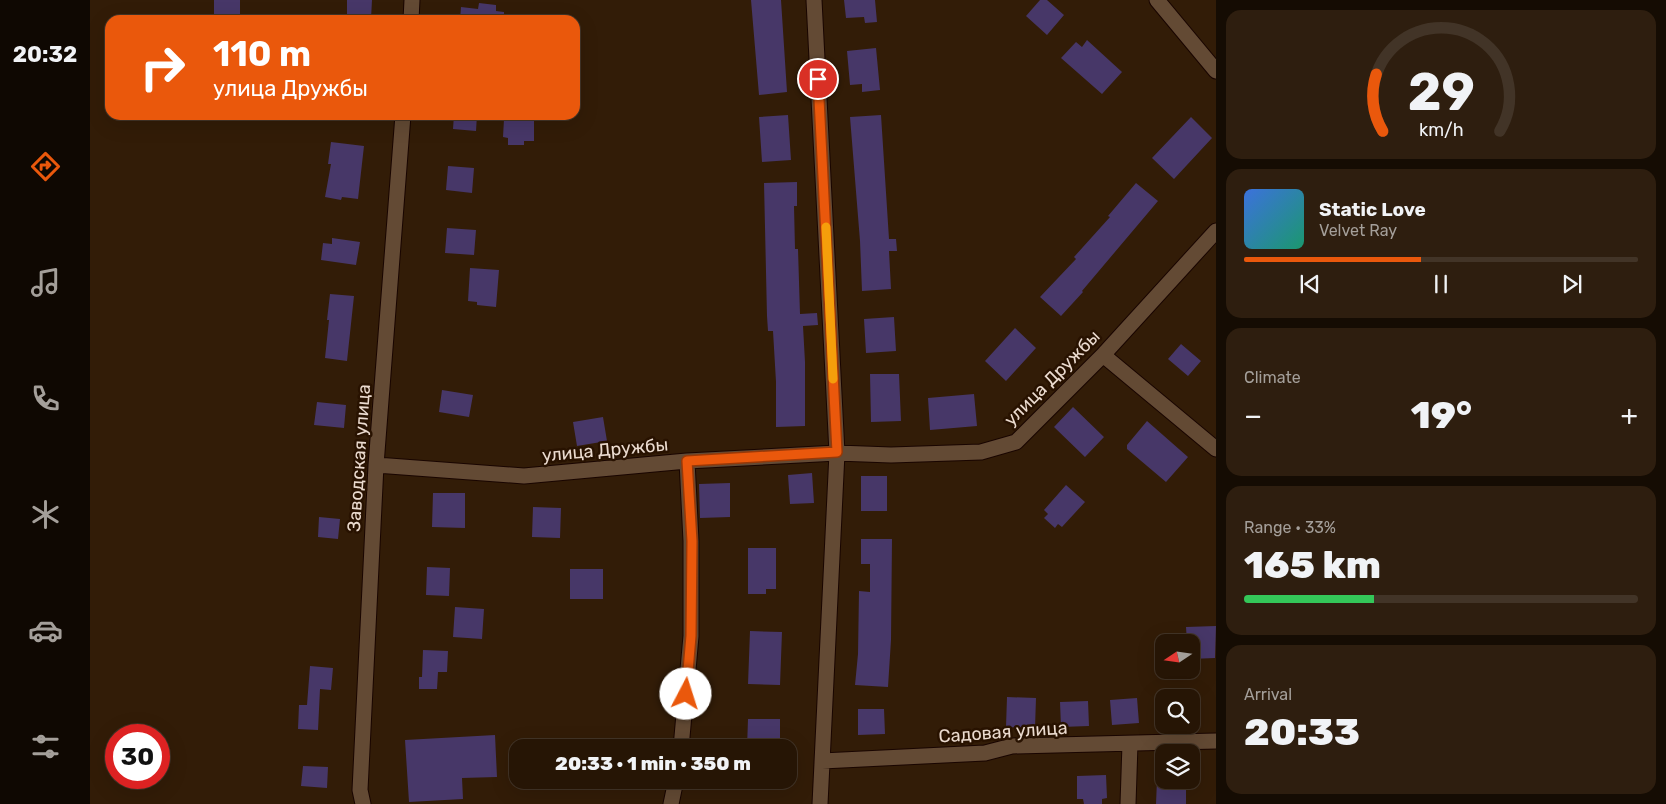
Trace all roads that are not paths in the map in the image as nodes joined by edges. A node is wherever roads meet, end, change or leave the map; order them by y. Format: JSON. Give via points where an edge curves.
{"nodes":[{"id":1,"x":412,"y":0,"type":"edge"},
{"id":2,"x":814,"y":0,"type":"edge"},
{"id":3,"x":1157,"y":0,"type":"edge"},
{"id":4,"x":411,"y":15,"type":"edge"},
{"id":5,"x":1216,"y":71,"type":"edge"},
{"id":6,"x":403,"y":120,"type":"edge"},
{"id":7,"x":1216,"y":231,"type":"edge"},
{"id":8,"x":1104,"y":355,"type":"junction"},
{"id":9,"x":1216,"y":449,"type":"edge"},
{"id":10,"x":837,"y":452,"type":"junction"},
{"id":11,"x":687,"y":461,"type":"junction"},
{"id":12,"x":376,"y":465,"type":"junction"},
{"id":13,"x":682,"y":739,"type":"edge"},
{"id":14,"x":1216,"y":741,"type":"edge"},
{"id":15,"x":1130,"y":744,"type":"junction"},
{"id":16,"x":822,"y":761,"type":"junction"},
{"id":17,"x":674,"y":789,"type":"edge"},
{"id":18,"x":363,"y":804,"type":"edge"},
{"id":19,"x":671,"y":804,"type":"edge"},
{"id":20,"x":820,"y":804,"type":"edge"},
{"id":21,"x":1128,"y":804,"type":"edge"}],
"edges":[{"from":1,"to":4,"type":"street"},
{"from":2,"to":10,"type":"street"},
{"from":3,"to":5,"type":"street"},
{"from":6,"to":12,"type":"street","name":"Заводская улица"},
{"from":7,"to":8,"type":"street","name":"улица Дружбы"},
{"from":8,"to":9,"type":"street"},
{"from":8,"to":10,"type":"street","name":"улица Дружбы","via":[[1016,442],[981,452],[891,455]]},
{"from":10,"to":11,"type":"street","name":"улица Дружбы"},
{"from":10,"to":16,"type":"street"},
{"from":11,"to":12,"type":"street","name":"улица Дружбы","via":[[524,476]]},
{"from":11,"to":13,"type":"street","via":[[692,541],[691,636]]},
{"from":12,"to":18,"type":"street","name":"Заводская улица","via":[[360,790]]},
{"from":14,"to":15,"type":"street","name":"Садовая улица"},
{"from":15,"to":16,"type":"street","name":"Садовая улица","via":[[1012,746],[985,753]]},
{"from":15,"to":21,"type":"street"},
{"from":16,"to":20,"type":"street"},
{"from":17,"to":19,"type":"street"}]}
